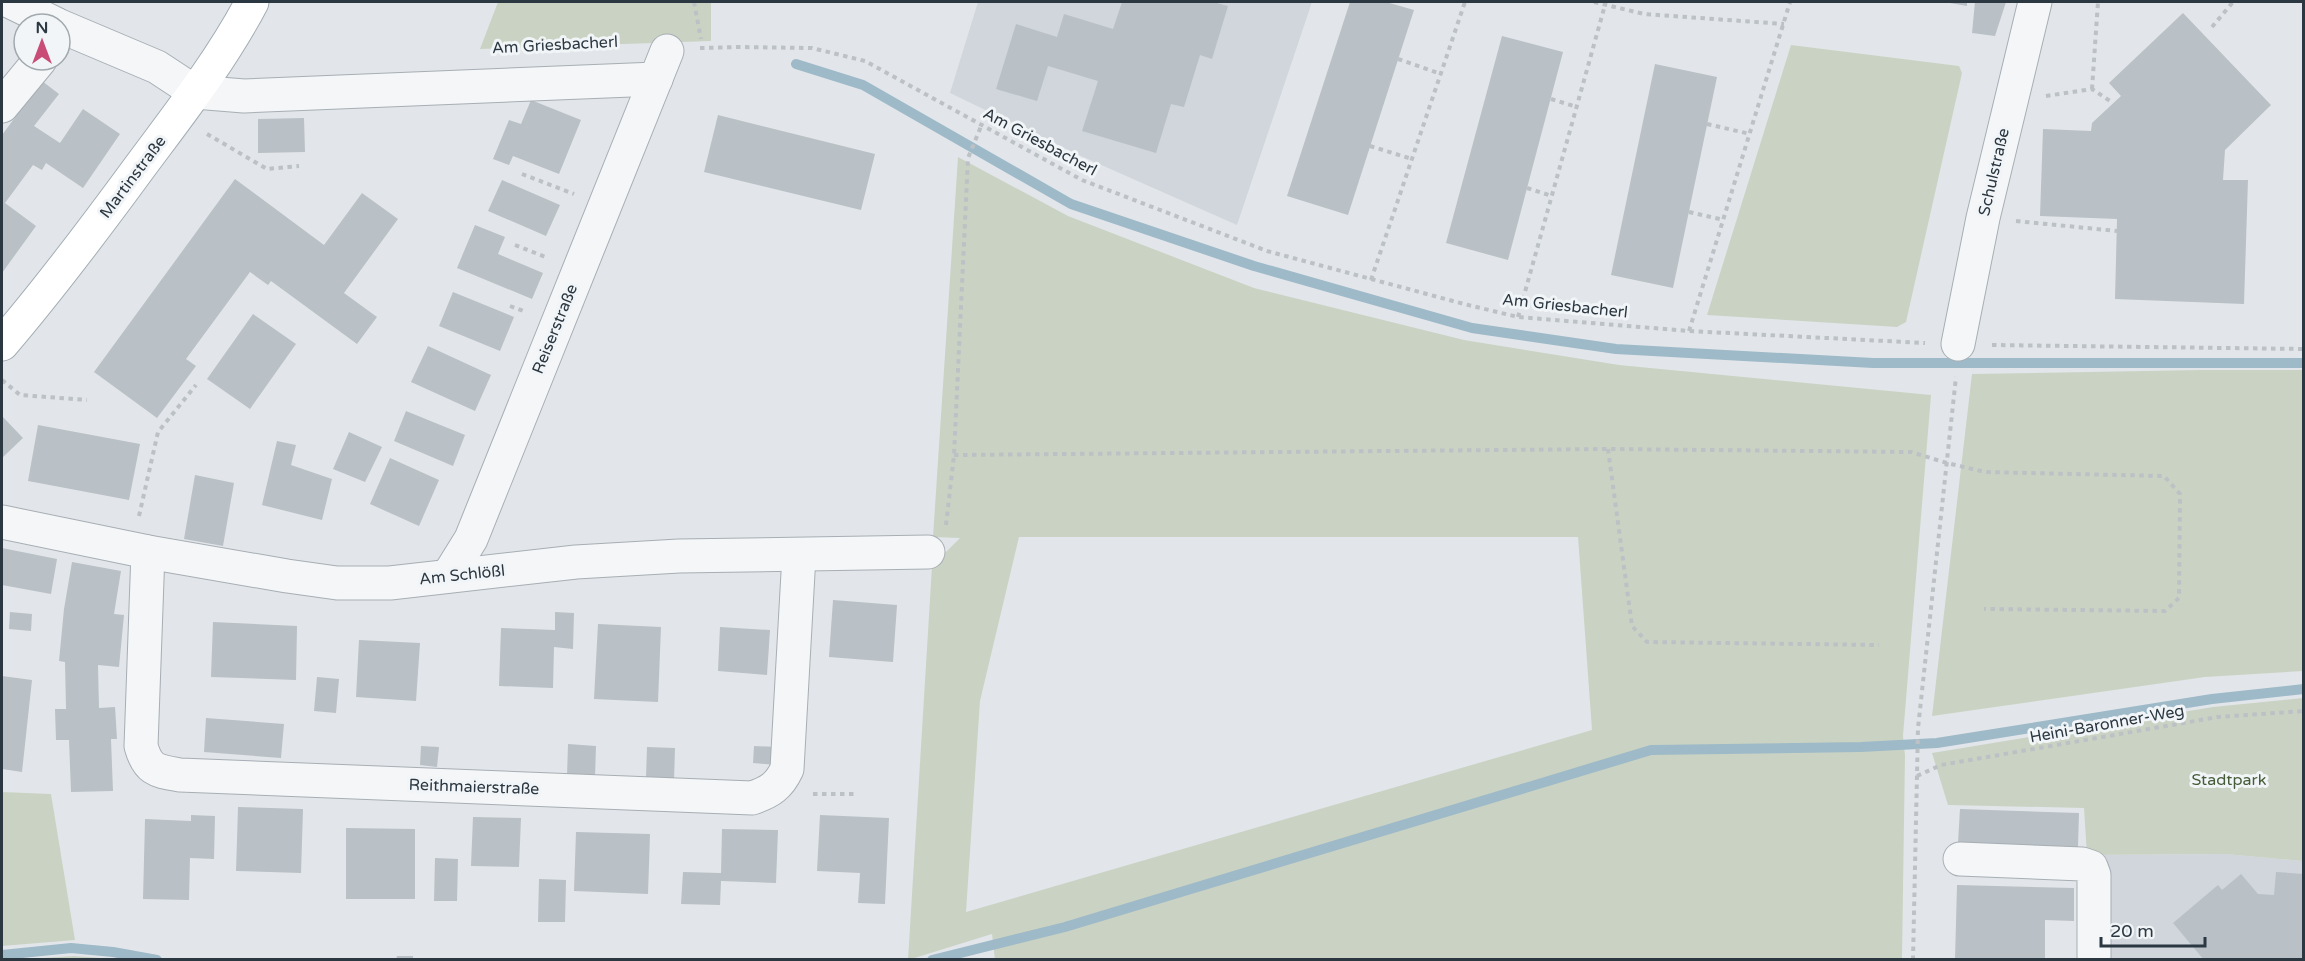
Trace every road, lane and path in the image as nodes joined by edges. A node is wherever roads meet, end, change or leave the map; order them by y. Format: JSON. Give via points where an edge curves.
{"nodes":[{"id":1,"x":12,"y":2,"type":"edge"},
{"id":2,"x":252,"y":2,"type":"edge"},
{"id":3,"x":694,"y":2,"type":"edge"},
{"id":4,"x":1464,"y":2,"type":"edge"},
{"id":5,"x":1594,"y":2,"type":"edge"},
{"id":6,"x":1790,"y":2,"type":"edge"},
{"id":7,"x":2035,"y":2,"type":"edge"},
{"id":8,"x":2098,"y":2,"type":"edge"},
{"id":9,"x":2233,"y":2,"type":"edge"},
{"id":10,"x":1605,"y":5,"type":"junction"},
{"id":11,"x":30,"y":12,"type":"edge"},
{"id":12,"x":1784,"y":24,"type":"junction"},
{"id":13,"x":2212,"y":27,"type":"dead end"},
{"id":14,"x":72,"y":33,"type":"edge"},
{"id":15,"x":703,"y":48,"type":"junction"},
{"id":16,"x":1398,"y":59,"type":"dead end"},
{"id":17,"x":661,"y":65,"type":"junction"},
{"id":18,"x":30,"y":72,"type":"edge"},
{"id":19,"x":1440,"y":74,"type":"junction"},
{"id":20,"x":2092,"y":89,"type":"junction"},
{"id":21,"x":1551,"y":99,"type":"dead end"},
{"id":22,"x":2010,"y":102,"type":"junction"},
{"id":23,"x":2113,"y":102,"type":"dead end"},
{"id":24,"x":187,"y":104,"type":"junction"},
{"id":25,"x":2,"y":106,"type":"edge"},
{"id":26,"x":1577,"y":107,"type":"junction"},
{"id":27,"x":982,"y":124,"type":"junction"},
{"id":28,"x":1707,"y":124,"type":"dead end"},
{"id":29,"x":1750,"y":134,"type":"junction"},
{"id":30,"x":1370,"y":146,"type":"dead end"},
{"id":31,"x":1412,"y":159,"type":"junction"},
{"id":32,"x":299,"y":166,"type":"dead end"},
{"id":33,"x":522,"y":174,"type":"dead end"},
{"id":34,"x":1527,"y":188,"type":"dead end"},
{"id":35,"x":1552,"y":196,"type":"junction"},
{"id":36,"x":605,"y":205,"type":"junction"},
{"id":37,"x":1689,"y":212,"type":"dead end"},
{"id":38,"x":1983,"y":218,"type":"junction"},
{"id":39,"x":1724,"y":220,"type":"junction"},
{"id":40,"x":2117,"y":231,"type":"dead end"},
{"id":41,"x":1371,"y":280,"type":"junction"},
{"id":42,"x":1518,"y":317,"type":"junction"},
{"id":43,"x":1689,"y":331,"type":"junction"},
{"id":44,"x":2,"y":344,"type":"edge"},
{"id":45,"x":1959,"y":344,"type":"junction"},
{"id":46,"x":2304,"y":349,"type":"edge"},
{"id":47,"x":2,"y":380,"type":"edge"},
{"id":48,"x":196,"y":385,"type":"dead end"},
{"id":49,"x":1955,"y":389,"type":"dead end"},
{"id":50,"x":87,"y":400,"type":"dead end"},
{"id":51,"x":1608,"y":449,"type":"junction"},
{"id":52,"x":954,"y":455,"type":"junction"},
{"id":53,"x":1947,"y":463,"type":"junction"},
{"id":54,"x":2,"y":522,"type":"edge"},
{"id":55,"x":142,"y":551,"type":"junction"},
{"id":56,"x":928,"y":552,"type":"joint"},
{"id":57,"x":799,"y":555,"type":"junction"},
{"id":58,"x":448,"y":576,"type":"junction"},
{"id":59,"x":1984,"y":609,"type":"dead end"},
{"id":60,"x":1879,"y":645,"type":"dead end"},
{"id":61,"x":2304,"y":711,"type":"edge"},
{"id":62,"x":1917,"y":776,"type":"junction"},
{"id":63,"x":1960,"y":859,"type":"dead end"},
{"id":64,"x":1913,"y":960,"type":"edge"},
{"id":65,"x":2094,"y":960,"type":"edge"}],
"edges":[{"from":1,"to":11,"type":"street"},
{"from":2,"to":24,"type":"main road","name":"Martinstraße"},
{"from":3,"to":15,"type":"path"},
{"from":4,"to":19,"type":"path"},
{"from":5,"to":10,"type":"path"},
{"from":6,"to":12,"type":"path"},
{"from":7,"to":22,"type":"street","name":"Schulstraße"},
{"from":8,"to":20,"type":"path"},
{"from":9,"to":13,"type":"path"},
{"from":10,"to":12,"type":"path","via":[[1644,14]]},
{"from":10,"to":26,"type":"path"},
{"from":12,"to":29,"type":"path"},
{"from":14,"to":24,"type":"street","via":[[157,67]]},
{"from":15,"to":17,"type":"path","name":"Am Griesbacherl"},
{"from":15,"to":27,"type":"path","name":"Am Griesbacherl","via":[[812,48],[865,61]]},
{"from":16,"to":19,"type":"path"},
{"from":17,"to":24,"type":"street","via":[[244,96]]},
{"from":17,"to":36,"type":"street","name":"Reiserstraße"},
{"from":18,"to":25,"type":"street"},
{"from":19,"to":31,"type":"path"},
{"from":20,"to":22,"type":"path"},
{"from":20,"to":23,"type":"path"},
{"from":21,"to":26,"type":"path"},
{"from":22,"to":38,"type":"street","name":"Schulstraße"},
{"from":24,"to":32,"type":"path","via":[[267,169]]},
{"from":24,"to":44,"type":"main road","name":"Martinstraße","via":[[43,296]]},
{"from":26,"to":35,"type":"path"},
{"from":27,"to":41,"type":"path","name":"Am Griesbacherl","via":[[1082,180],[1267,251]]},
{"from":27,"to":52,"type":"path","via":[[968,158]]},
{"from":28,"to":29,"type":"path"},
{"from":29,"to":39,"type":"path"},
{"from":30,"to":31,"type":"path"},
{"from":31,"to":41,"type":"path"},
{"from":33,"to":36,"type":"path"},
{"from":34,"to":35,"type":"path"},
{"from":35,"to":42,"type":"path"},
{"from":36,"to":58,"type":"street","name":"Reiserstraße","via":[[471,539]]},
{"from":37,"to":39,"type":"path"},
{"from":38,"to":40,"type":"path"},
{"from":38,"to":45,"type":"street","name":"Schulstraße"},
{"from":39,"to":43,"type":"path"},
{"from":41,"to":42,"type":"path","name":"Am Griesbacherl"},
{"from":42,"to":43,"type":"path","name":"Am Griesbacherl"},
{"from":43,"to":45,"type":"path","name":"Am Griesbacherl"},
{"from":45,"to":46,"type":"path","name":"Am Griesbacherl"},
{"from":47,"to":50,"type":"path","via":[[20,395]]},
{"from":48,"to":55,"type":"path","via":[[158,432],[140,507]]},
{"from":49,"to":53,"type":"path"},
{"from":51,"to":52,"type":"path"},
{"from":51,"to":53,"type":"path","via":[[1911,452]]},
{"from":51,"to":60,"type":"path","via":[[1632,626],[1647,642]]},
{"from":52,"to":56,"type":"path","via":[[945,537],[936,549]]},
{"from":53,"to":59,"type":"path","via":[[1985,472],[2164,476],[2180,495],[2179,598],[2165,611]]},
{"from":53,"to":62,"type":"path","via":[[1918,728]]},
{"from":54,"to":55,"type":"street","name":"Am Schlößl"},
{"from":55,"to":57,"type":"street","name":"Reithmaierstraße","via":[[141,746],[146,762],[159,771],[180,775],[752,798],[775,788],[787,769]]},
{"from":55,"to":58,"type":"street","name":"Am Schlößl","via":[[337,583],[390,583]]},
{"from":56,"to":57,"type":"street","name":"Am Schlößl"},
{"from":57,"to":58,"type":"street","name":"Am Schlößl","via":[[576,562]]},
{"from":61,"to":62,"type":"path","name":"Heini-Baronner-Weg","via":[[2218,717],[1941,765]]},
{"from":62,"to":64,"type":"path"},
{"from":63,"to":65,"type":"street","via":[[2091,867]]}]}
